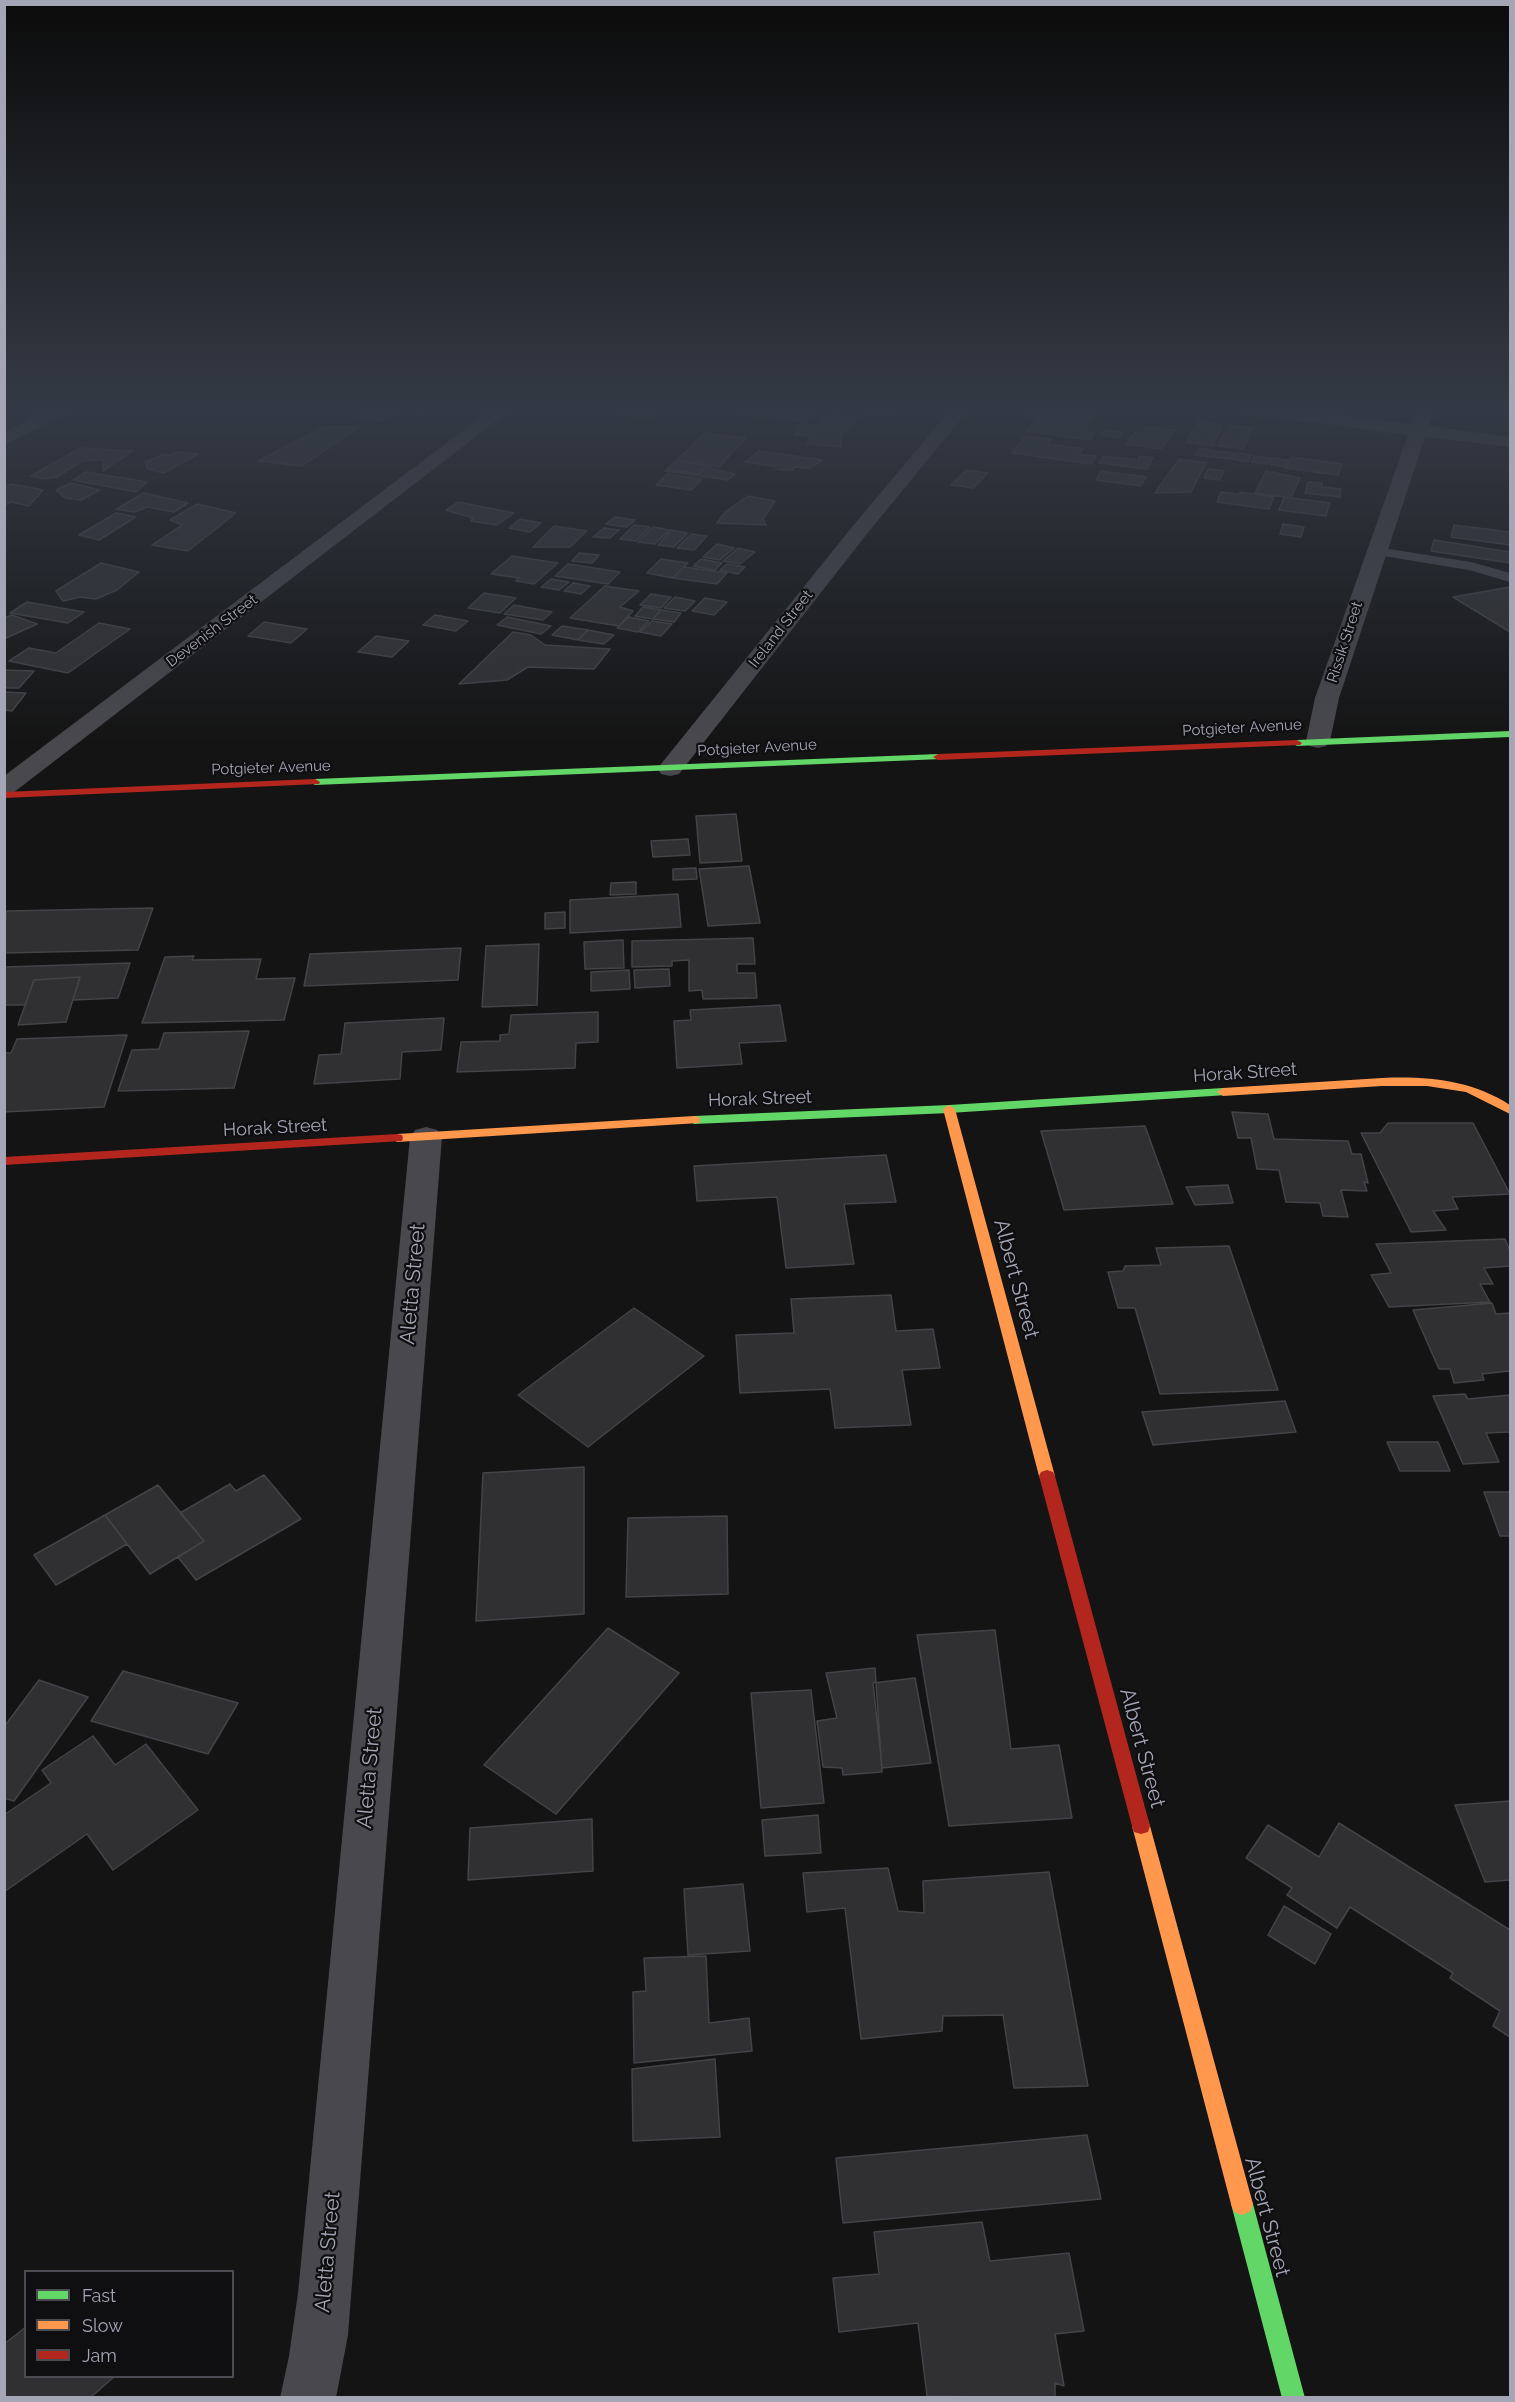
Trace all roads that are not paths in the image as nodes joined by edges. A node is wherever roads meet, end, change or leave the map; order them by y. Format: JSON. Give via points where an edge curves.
{"nodes":[{"id":1,"x":357,"y":520,"type":"edge"},
{"id":2,"x":868,"y":520,"type":"edge"},
{"id":3,"x":1387,"y":520,"type":"edge"},
{"id":4,"x":1376,"y":551,"type":"junction"},
{"id":5,"x":1510,"y":578,"type":"edge"},
{"id":6,"x":1510,"y":734,"type":"edge"},
{"id":7,"x":1318,"y":741,"type":"junction"},
{"id":8,"x":670,"y":769,"type":"junction"},
{"id":9,"x":4,"y":788,"type":"edge"},
{"id":10,"x":4,"y":795,"type":"edge"},
{"id":11,"x":949,"y":1109,"type":"junction"},
{"id":12,"x":1510,"y":1110,"type":"edge"},
{"id":13,"x":426,"y":1137,"type":"junction"},
{"id":14,"x":4,"y":1161,"type":"edge"},
{"id":15,"x":308,"y":2397,"type":"edge"},
{"id":16,"x":1294,"y":2397,"type":"edge"}],
"edges":[{"from":1,"to":9,"type":"street","name":"Devenish Street"},
{"from":2,"to":8,"type":"street","name":"Ireland Street"},
{"from":3,"to":4,"type":"street","name":"Rissik Street"},
{"from":4,"to":5,"type":"lane","via":[[1471,566]]},
{"from":4,"to":7,"type":"street","name":"Rissik Street","via":[[1327,698]]},
{"from":6,"to":7,"type":"street","name":"Potgieter Avenue"},
{"from":7,"to":8,"type":"street","name":"Potgieter Avenue"},
{"from":8,"to":10,"type":"street","name":"Potgieter Avenue"},
{"from":11,"to":12,"type":"street","name":"Horak Street","via":[[1414,1080],[1459,1084],[1482,1091]]},
{"from":11,"to":13,"type":"street","name":"Horak Street"},
{"from":11,"to":16,"type":"street","name":"Albert Street"},
{"from":13,"to":14,"type":"street","name":"Horak Street"},
{"from":13,"to":15,"type":"street","name":"Aletta Street","via":[[326,2296]]}]}
